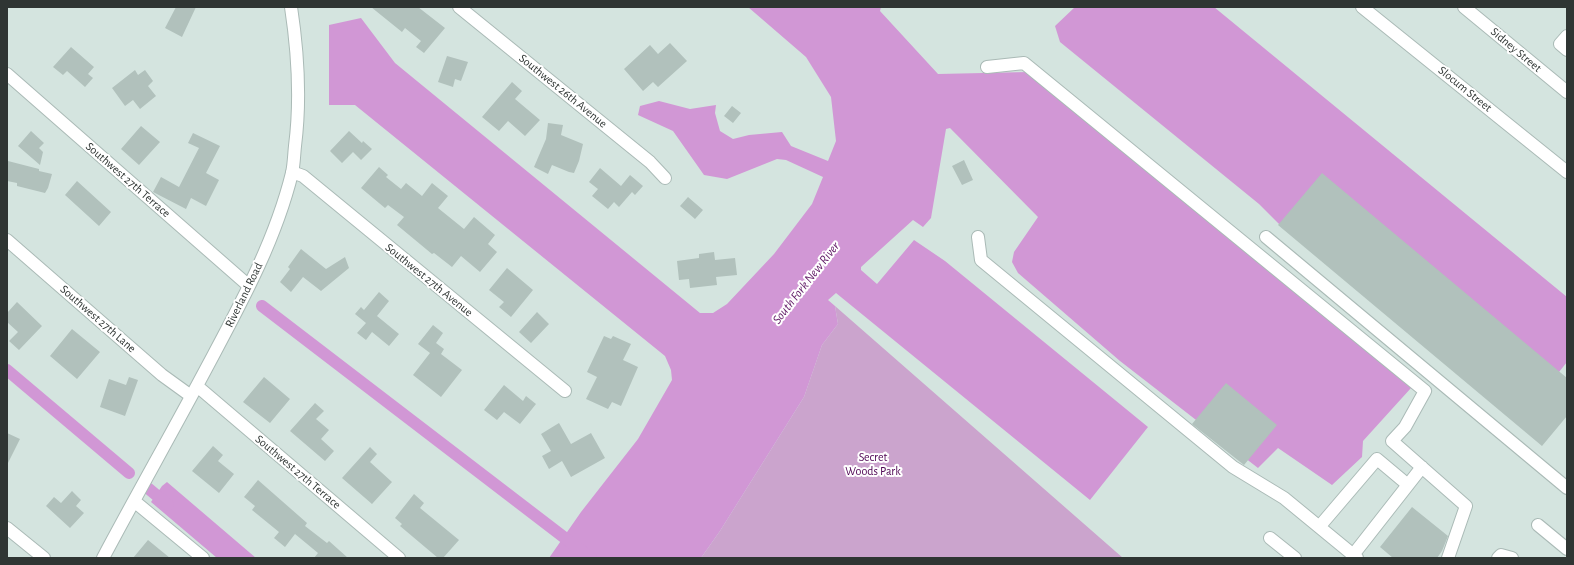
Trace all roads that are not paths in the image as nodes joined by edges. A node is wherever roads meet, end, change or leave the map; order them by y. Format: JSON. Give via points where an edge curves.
{"nodes":[{"id":1,"x":291,"y":7,"type":"edge"},
{"id":2,"x":459,"y":7,"type":"edge"},
{"id":3,"x":1362,"y":7,"type":"edge"},
{"id":4,"x":1464,"y":7,"type":"edge"},
{"id":5,"x":1567,"y":36,"type":"edge"},
{"id":6,"x":1567,"y":50,"type":"edge"},
{"id":7,"x":987,"y":67,"type":"dead end"},
{"id":8,"x":7,"y":74,"type":"edge"},
{"id":9,"x":1567,"y":92,"type":"edge"},
{"id":10,"x":292,"y":172,"type":"junction"},
{"id":11,"x":1567,"y":172,"type":"edge"},
{"id":12,"x":665,"y":178,"type":"dead end"},
{"id":13,"x":978,"y":237,"type":"dead end"},
{"id":14,"x":1266,"y":237,"type":"dead end"},
{"id":15,"x":7,"y":240,"type":"edge"},
{"id":16,"x":249,"y":286,"type":"junction"},
{"id":17,"x":194,"y":391,"type":"junction"},
{"id":18,"x":564,"y":392,"type":"dead end"},
{"id":19,"x":1422,"y":467,"type":"junction"},
{"id":20,"x":1408,"y":485,"type":"junction"},
{"id":21,"x":1567,"y":488,"type":"edge"},
{"id":22,"x":134,"y":501,"type":"junction"},
{"id":23,"x":1538,"y":525,"type":"dead end"},
{"id":24,"x":1319,"y":526,"type":"junction"},
{"id":25,"x":7,"y":528,"type":"edge"},
{"id":26,"x":1270,"y":538,"type":"dead end"},
{"id":27,"x":1567,"y":549,"type":"edge"},
{"id":28,"x":1355,"y":556,"type":"edge"},
{"id":29,"x":44,"y":558,"type":"edge"},
{"id":30,"x":103,"y":558,"type":"edge"},
{"id":31,"x":203,"y":558,"type":"edge"},
{"id":32,"x":399,"y":558,"type":"edge"},
{"id":33,"x":1295,"y":558,"type":"edge"},
{"id":34,"x":1448,"y":558,"type":"edge"},
{"id":35,"x":1498,"y":558,"type":"edge"},
{"id":36,"x":1512,"y":558,"type":"edge"}],
"edges":[{"from":1,"to":10,"type":"street","name":"Riverland Road","via":[[299,90]]},
{"from":2,"to":12,"type":"street","name":"Southwest 26th Avenue","via":[[650,162]]},
{"from":3,"to":11,"type":"street","name":"Slocum Street"},
{"from":4,"to":9,"type":"street","name":"Sidney Street"},
{"from":5,"to":6,"type":"street","via":[[1560,44]]},
{"from":7,"to":19,"type":"street","via":[[1024,63],[1425,391],[1405,427],[1392,441]]},
{"from":8,"to":16,"type":"street","name":"Southwest 27th Terrace"},
{"from":10,"to":16,"type":"street","name":"Riverland Road","via":[[273,235]]},
{"from":10,"to":18,"type":"street","name":"Southwest 27th Avenue","via":[[303,176]]},
{"from":13,"to":24,"type":"street","via":[[981,260],[1233,467],[1284,498]]},
{"from":14,"to":21,"type":"street"},
{"from":15,"to":17,"type":"street","name":"Southwest 27th Lane","via":[[162,375]]},
{"from":16,"to":17,"type":"street","name":"Riverland Road"},
{"from":17,"to":22,"type":"street","name":"Riverland Road"},
{"from":17,"to":32,"type":"street","name":"Southwest 27th Terrace"},
{"from":19,"to":20,"type":"street"},
{"from":19,"to":34,"type":"street","via":[[1466,506]]},
{"from":20,"to":24,"type":"street","via":[[1377,459]]},
{"from":20,"to":28,"type":"street"},
{"from":22,"to":30,"type":"street","name":"Riverland Road"},
{"from":22,"to":31,"type":"street"},
{"from":23,"to":27,"type":"street"},
{"from":24,"to":28,"type":"street"},
{"from":25,"to":29,"type":"street"},
{"from":26,"to":33,"type":"street"},
{"from":35,"to":36,"type":"street","via":[[1501,555]]}]}
